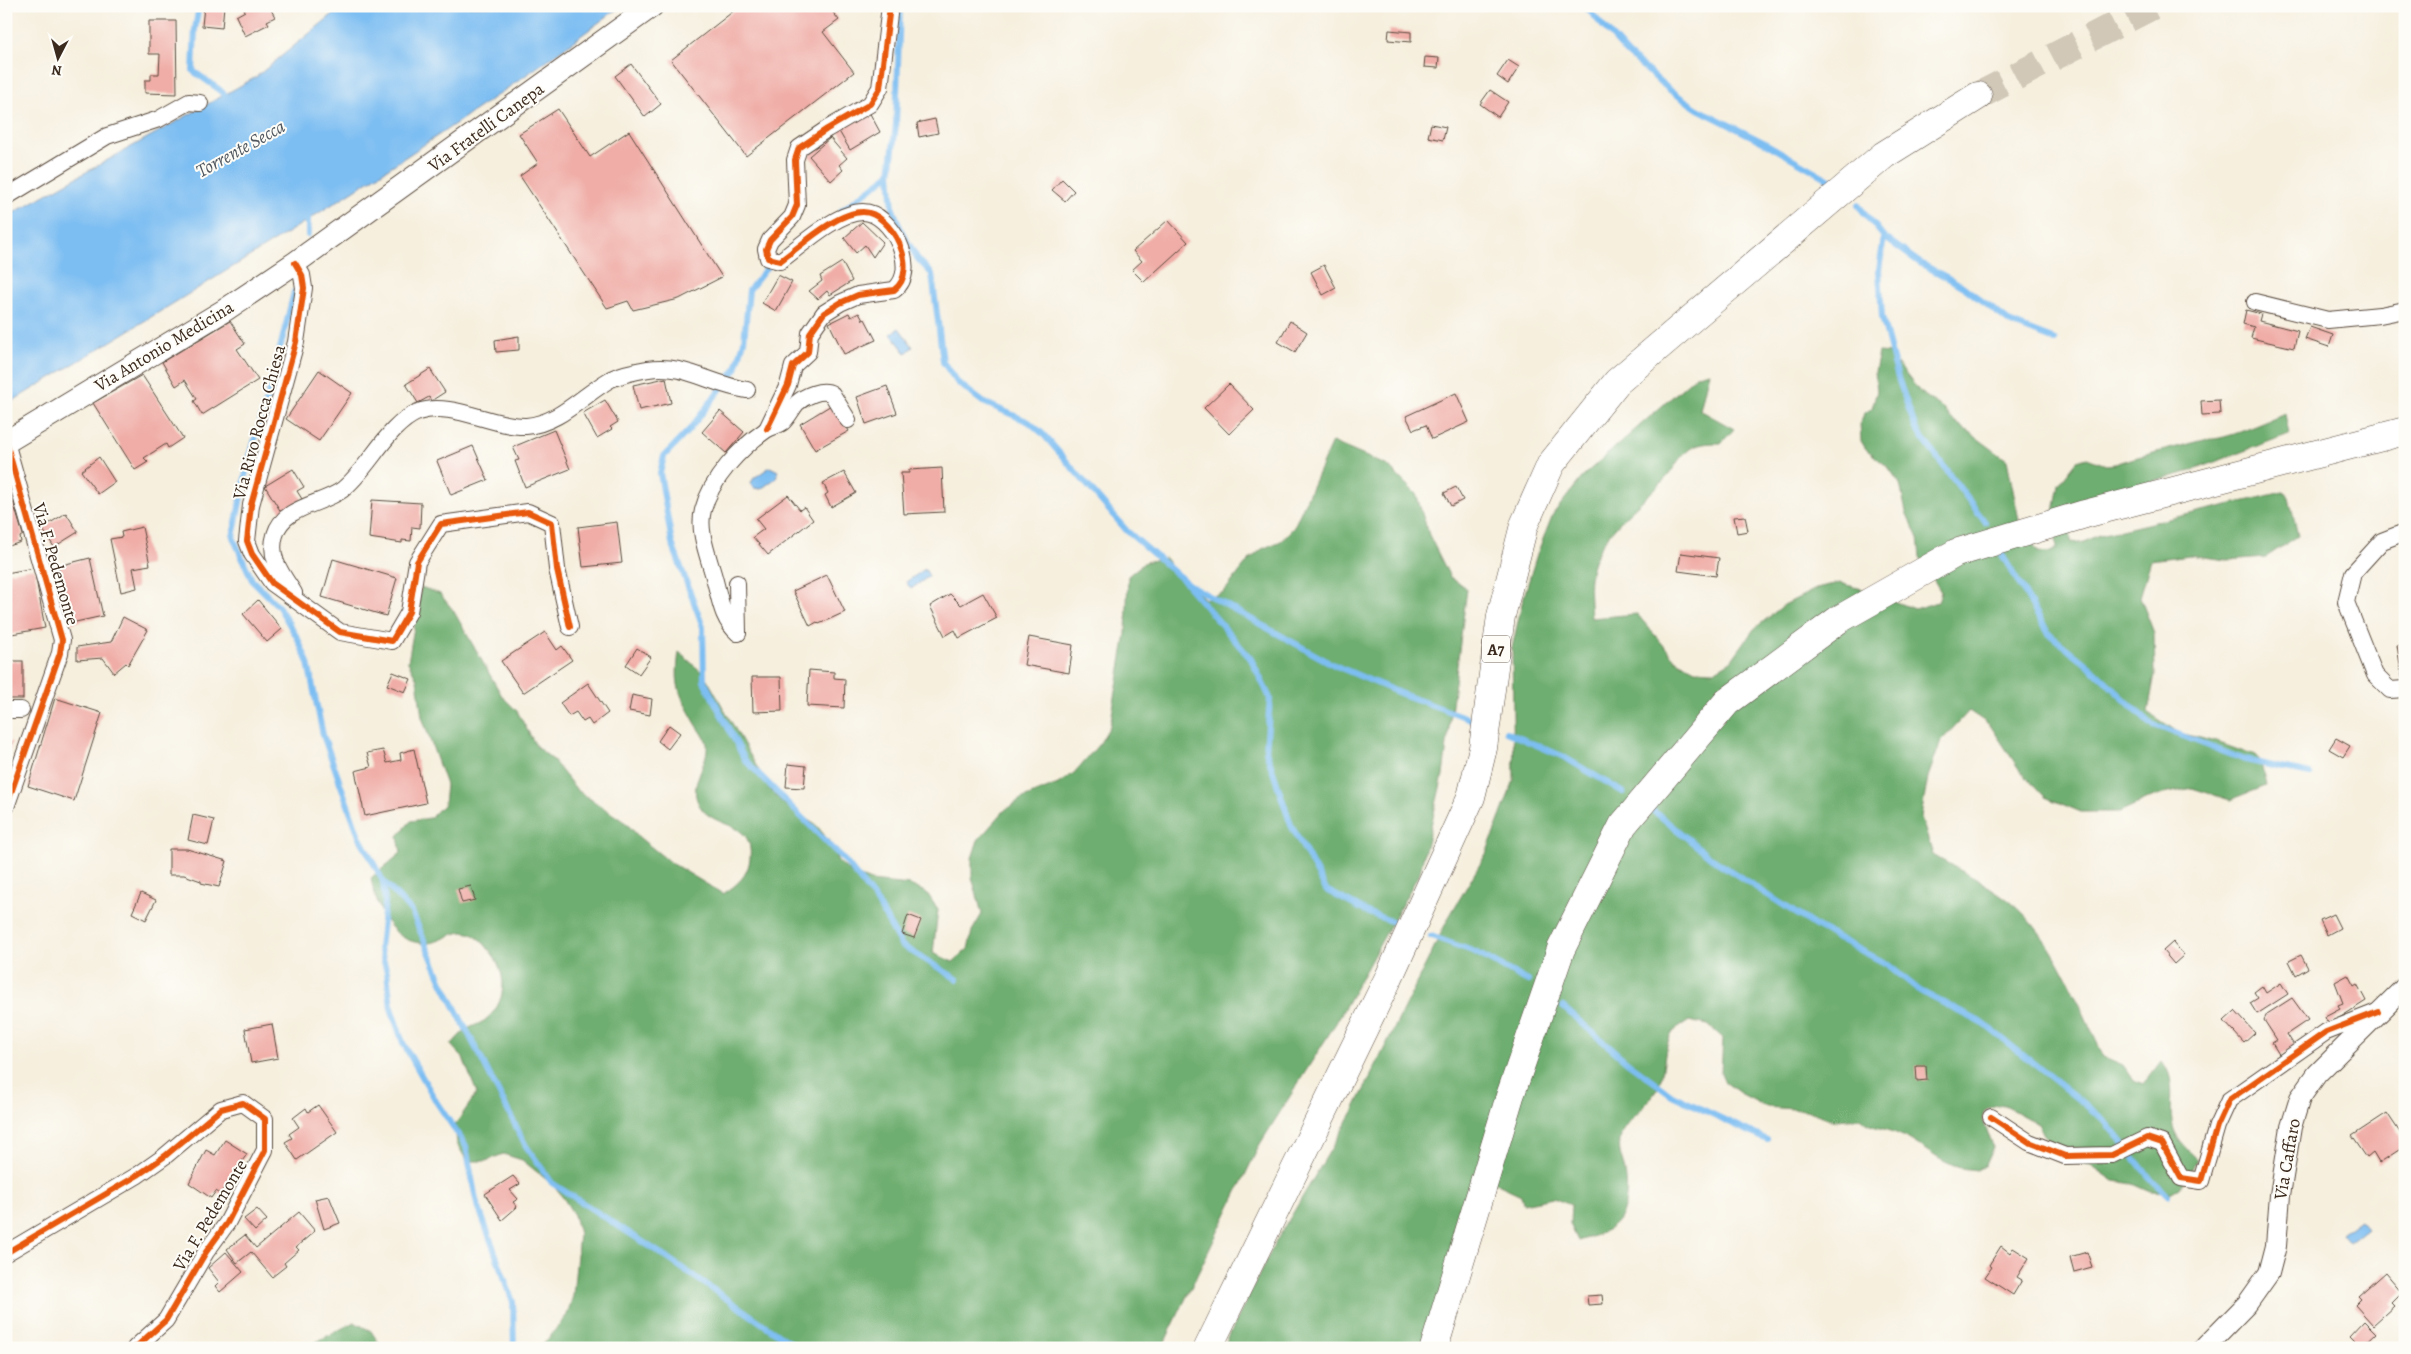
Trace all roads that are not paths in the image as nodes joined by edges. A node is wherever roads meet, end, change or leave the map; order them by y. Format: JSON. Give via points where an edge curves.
{"nodes":[{"id":1,"x":652,"y":6,"type":"edge"},
{"id":2,"x":890,"y":6,"type":"edge"},
{"id":3,"x":1978,"y":96,"type":"tunnel mouth"},
{"id":4,"x":200,"y":104,"type":"dead end"},
{"id":5,"x":6,"y":197,"type":"edge"},
{"id":6,"x":319,"y":247,"type":"joint"},
{"id":7,"x":295,"y":263,"type":"junction"},
{"id":8,"x":2255,"y":302,"type":"dead end"},
{"id":9,"x":2405,"y":310,"type":"edge"},
{"id":10,"x":746,"y":390,"type":"dead end"},
{"id":11,"x":848,"y":420,"type":"dead end"},
{"id":12,"x":767,"y":429,"type":"junction"},
{"id":13,"x":2405,"y":431,"type":"edge"},
{"id":14,"x":6,"y":442,"type":"edge"},
{"id":15,"x":2405,"y":532,"type":"edge"},
{"id":16,"x":737,"y":582,"type":"dead end"},
{"id":17,"x":300,"y":603,"type":"junction"},
{"id":18,"x":570,"y":627,"type":"dead end"},
{"id":19,"x":2405,"y":689,"type":"edge"},
{"id":20,"x":6,"y":807,"type":"edge"},
{"id":21,"x":2405,"y":987,"type":"edge"},
{"id":22,"x":2378,"y":1012,"type":"junction"},
{"id":23,"x":1991,"y":1117,"type":"dead end"},
{"id":24,"x":6,"y":1253,"type":"edge"},
{"id":25,"x":135,"y":1348,"type":"edge"},
{"id":26,"x":1208,"y":1348,"type":"edge"},
{"id":27,"x":1434,"y":1348,"type":"edge"},
{"id":28,"x":2204,"y":1348,"type":"edge"}],
"edges":[{"from":1,"to":6,"type":"main road","name":"Via Fratelli Canepa"},
{"from":2,"to":12,"type":"street","via":[[880,88],[870,104],[799,148],[796,205],[792,217],[770,240],[766,249],[768,258],[780,261],[846,215],[864,212],[884,223],[904,252],[906,269],[894,290],[858,295],[840,302],[824,314],[810,333],[808,352],[794,366]]},
{"from":3,"to":26,"type":"highway","number":"A7","via":[[1884,155],[1624,376],[1551,464],[1524,525],[1500,616],[1482,748],[1471,797],[1389,977]]},
{"from":4,"to":5,"type":"street","via":[[189,102],[159,119],[107,136]]},
{"from":6,"to":7,"type":"main road","name":"Via Antonio Medicina"},
{"from":7,"to":14,"type":"main road","name":"Via Antonio Medicina","via":[[225,310]]},
{"from":7,"to":17,"type":"street","name":"Via Rivo Rocca Chiesa","via":[[302,275],[304,288],[296,342],[251,505],[248,541],[252,554],[272,583]]},
{"from":8,"to":9,"type":"street","via":[[2328,320]]},
{"from":10,"to":17,"type":"street","via":[[680,369],[648,369],[612,379],[554,417],[528,426],[513,426],[444,409],[418,412],[397,427],[366,466],[341,490],[292,513],[275,533],[273,552],[281,575]]},
{"from":11,"to":12,"type":"street","via":[[832,394],[824,392],[798,403],[785,420]]},
{"from":12,"to":16,"type":"street","via":[[731,461],[717,481],[702,517],[723,610],[730,627],[738,632]]},
{"from":13,"to":27,"type":"highway","via":[[2084,514],[1956,553],[1838,620],[1727,702],[1624,824],[1561,950],[1510,1096]]},
{"from":14,"to":20,"type":"street","name":"Via F. Pedemonte","via":[[62,640]]},
{"from":15,"to":19,"type":"street","via":[[2382,541],[2353,573],[2346,602],[2375,675],[2390,690]]},
{"from":17,"to":18,"type":"street","name":"Via Rivo Rocca Chiesa","via":[[340,632],[392,641],[409,612],[417,562],[441,524],[528,512],[552,523],[557,569]]},
{"from":21,"to":22,"type":"street","name":"Via Caffaro"},
{"from":22,"to":23,"type":"street","via":[[2326,1032],[2229,1100],[2217,1126],[2201,1181],[2182,1178],[2162,1143],[2147,1138],[2112,1155],[2065,1156],[2029,1142]]},
{"from":22,"to":28,"type":"street","name":"Via Caffaro","via":[[2317,1074],[2300,1098],[2291,1127],[2276,1246],[2268,1273],[2247,1304]]},
{"from":24,"to":25,"type":"street","name":"Via F. Pedemonte","via":[[138,1175],[221,1109],[243,1103],[265,1119],[265,1150],[227,1223],[166,1320]]}]}
